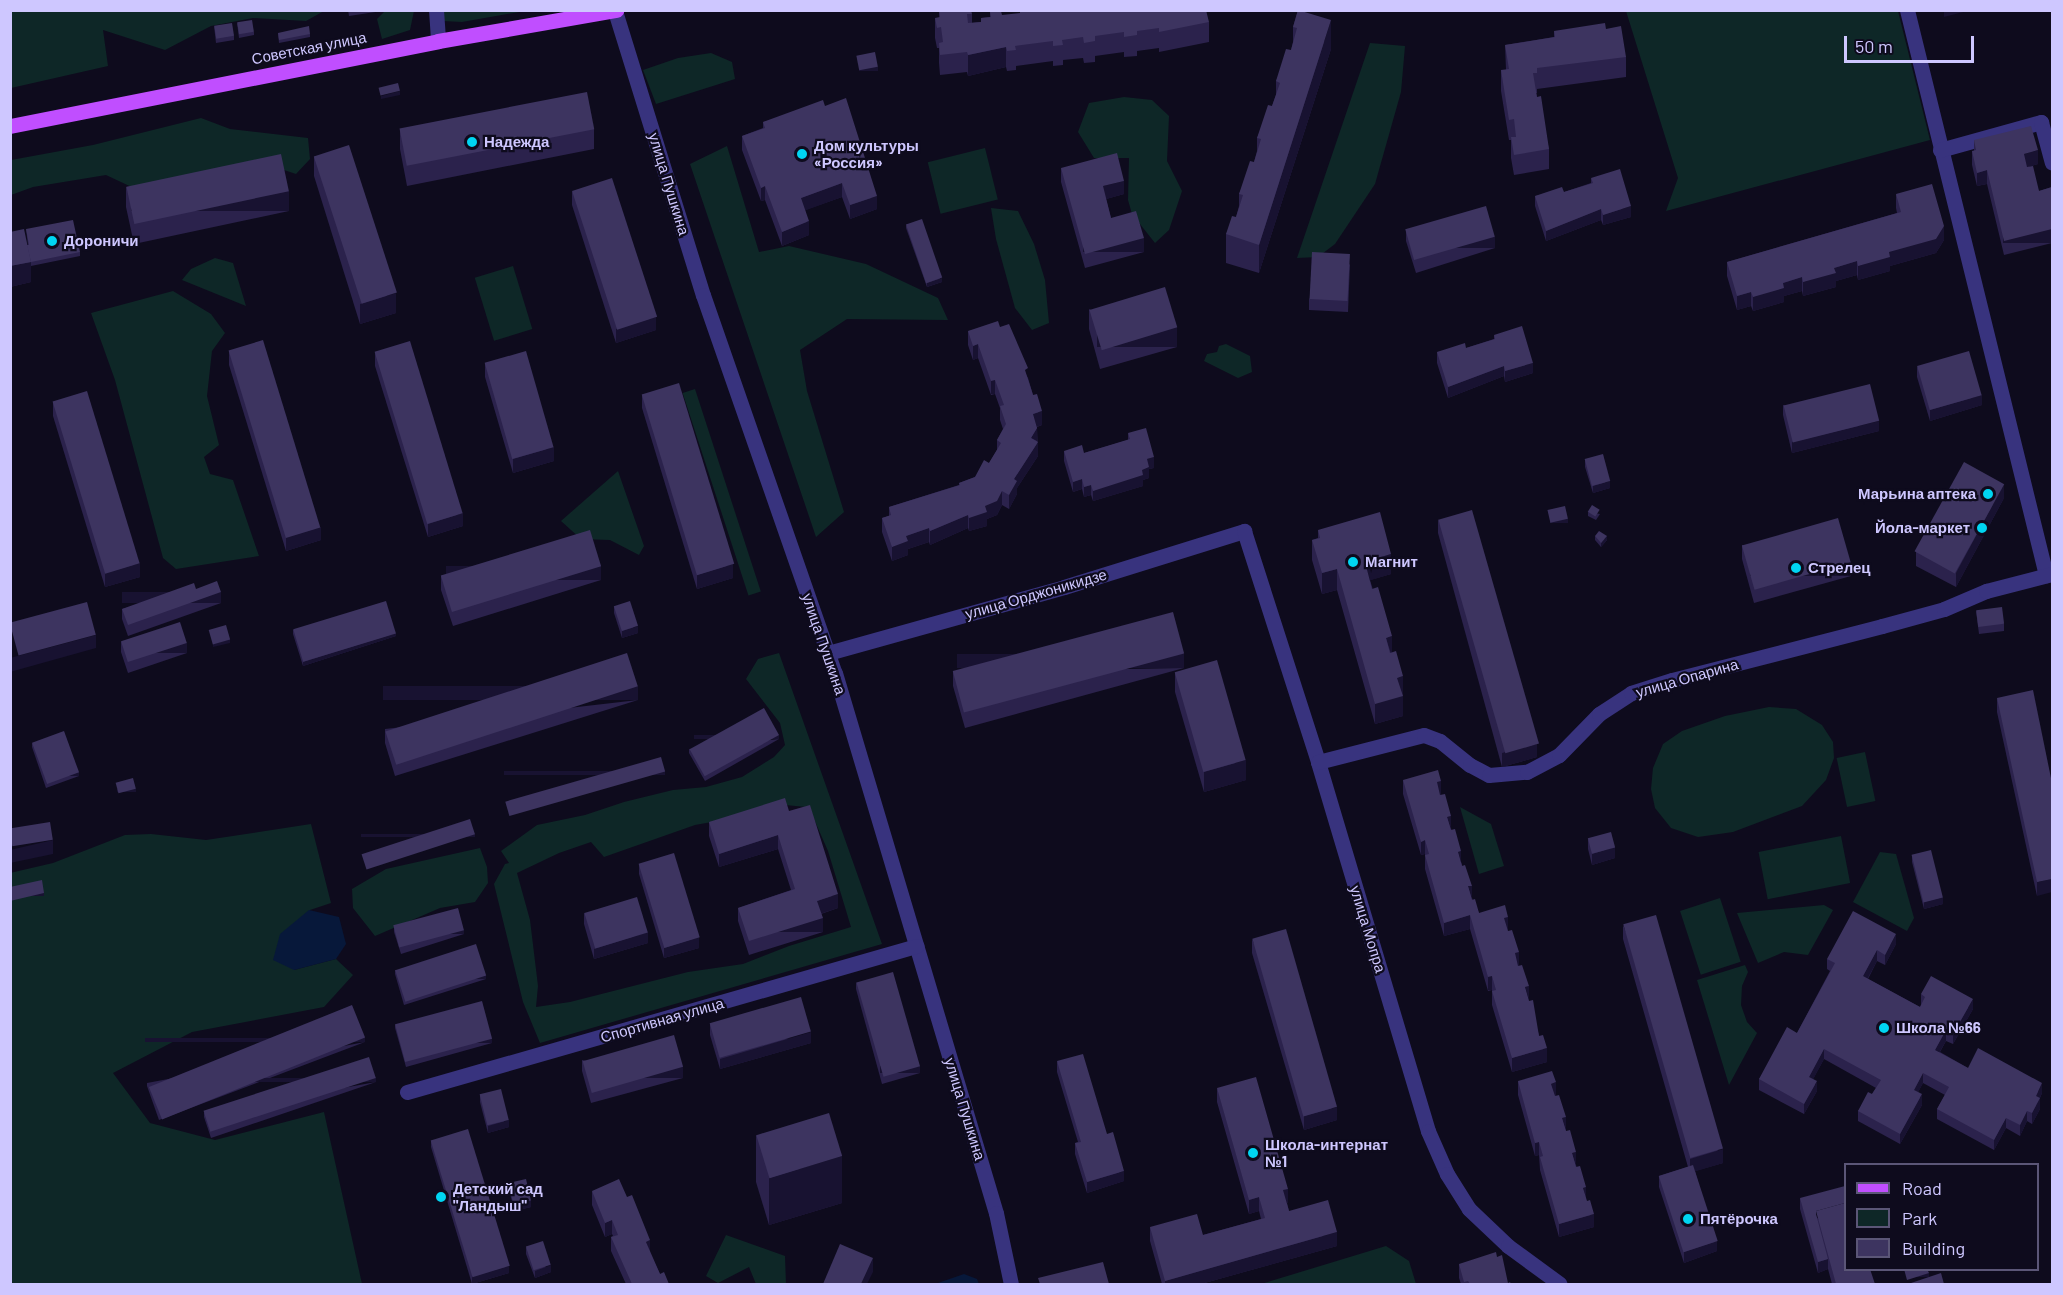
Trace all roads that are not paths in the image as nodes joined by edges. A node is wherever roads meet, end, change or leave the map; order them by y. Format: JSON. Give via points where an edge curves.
{"nodes":[{"id":1,"x":436,"y":10,"type":"edge"},
{"id":2,"x":1907,"y":10,"type":"edge"},
{"id":3,"x":615,"y":11,"type":"edge"},
{"id":4,"x":438,"y":41,"type":"junction"},
{"id":5,"x":10,"y":126,"type":"edge"},
{"id":6,"x":1940,"y":150,"type":"junction"},
{"id":7,"x":2052,"y":163,"type":"edge"},
{"id":8,"x":1244,"y":531,"type":"joint"},
{"id":9,"x":2049,"y":574,"type":"edge"},
{"id":10,"x":828,"y":653,"type":"junction"},
{"id":11,"x":1318,"y":762,"type":"junction"},
{"id":12,"x":916,"y":946,"type":"junction"},
{"id":13,"x":407,"y":1092,"type":"dead end"},
{"id":14,"x":1011,"y":1284,"type":"edge"},
{"id":15,"x":1560,"y":1284,"type":"edge"}],
"edges":[{"from":1,"to":4,"type":"street"},
{"from":2,"to":6,"type":"street"},
{"from":3,"to":4,"type":"main road","name":"Советская улица"},
{"from":3,"to":10,"type":"street","name":"улица Пушкина","via":[[704,295]]},
{"from":4,"to":5,"type":"main road","name":"Советская улица"},
{"from":6,"to":7,"type":"street","via":[[2041,122]]},
{"from":6,"to":9,"type":"street"},
{"from":8,"to":10,"type":"street","name":"улица Орджоникидзе","via":[[1064,587]]},
{"from":8,"to":11,"type":"street","name":"улица Мопра"},
{"from":9,"to":11,"type":"street","name":"улица Опарина","via":[[1986,591],[1944,609],[1639,690],[1599,714],[1559,755],[1527,772],[1484,774],[1440,741],[1424,735]]},
{"from":10,"to":12,"type":"street","name":"улица Пушкина"},
{"from":11,"to":15,"type":"street","name":"улица Мопра","via":[[1428,1131],[1447,1174],[1482,1223]]},
{"from":12,"to":13,"type":"street","name":"Спортивная улица"},
{"from":12,"to":14,"type":"street","name":"улица Пушкина","via":[[996,1213]]}]}
